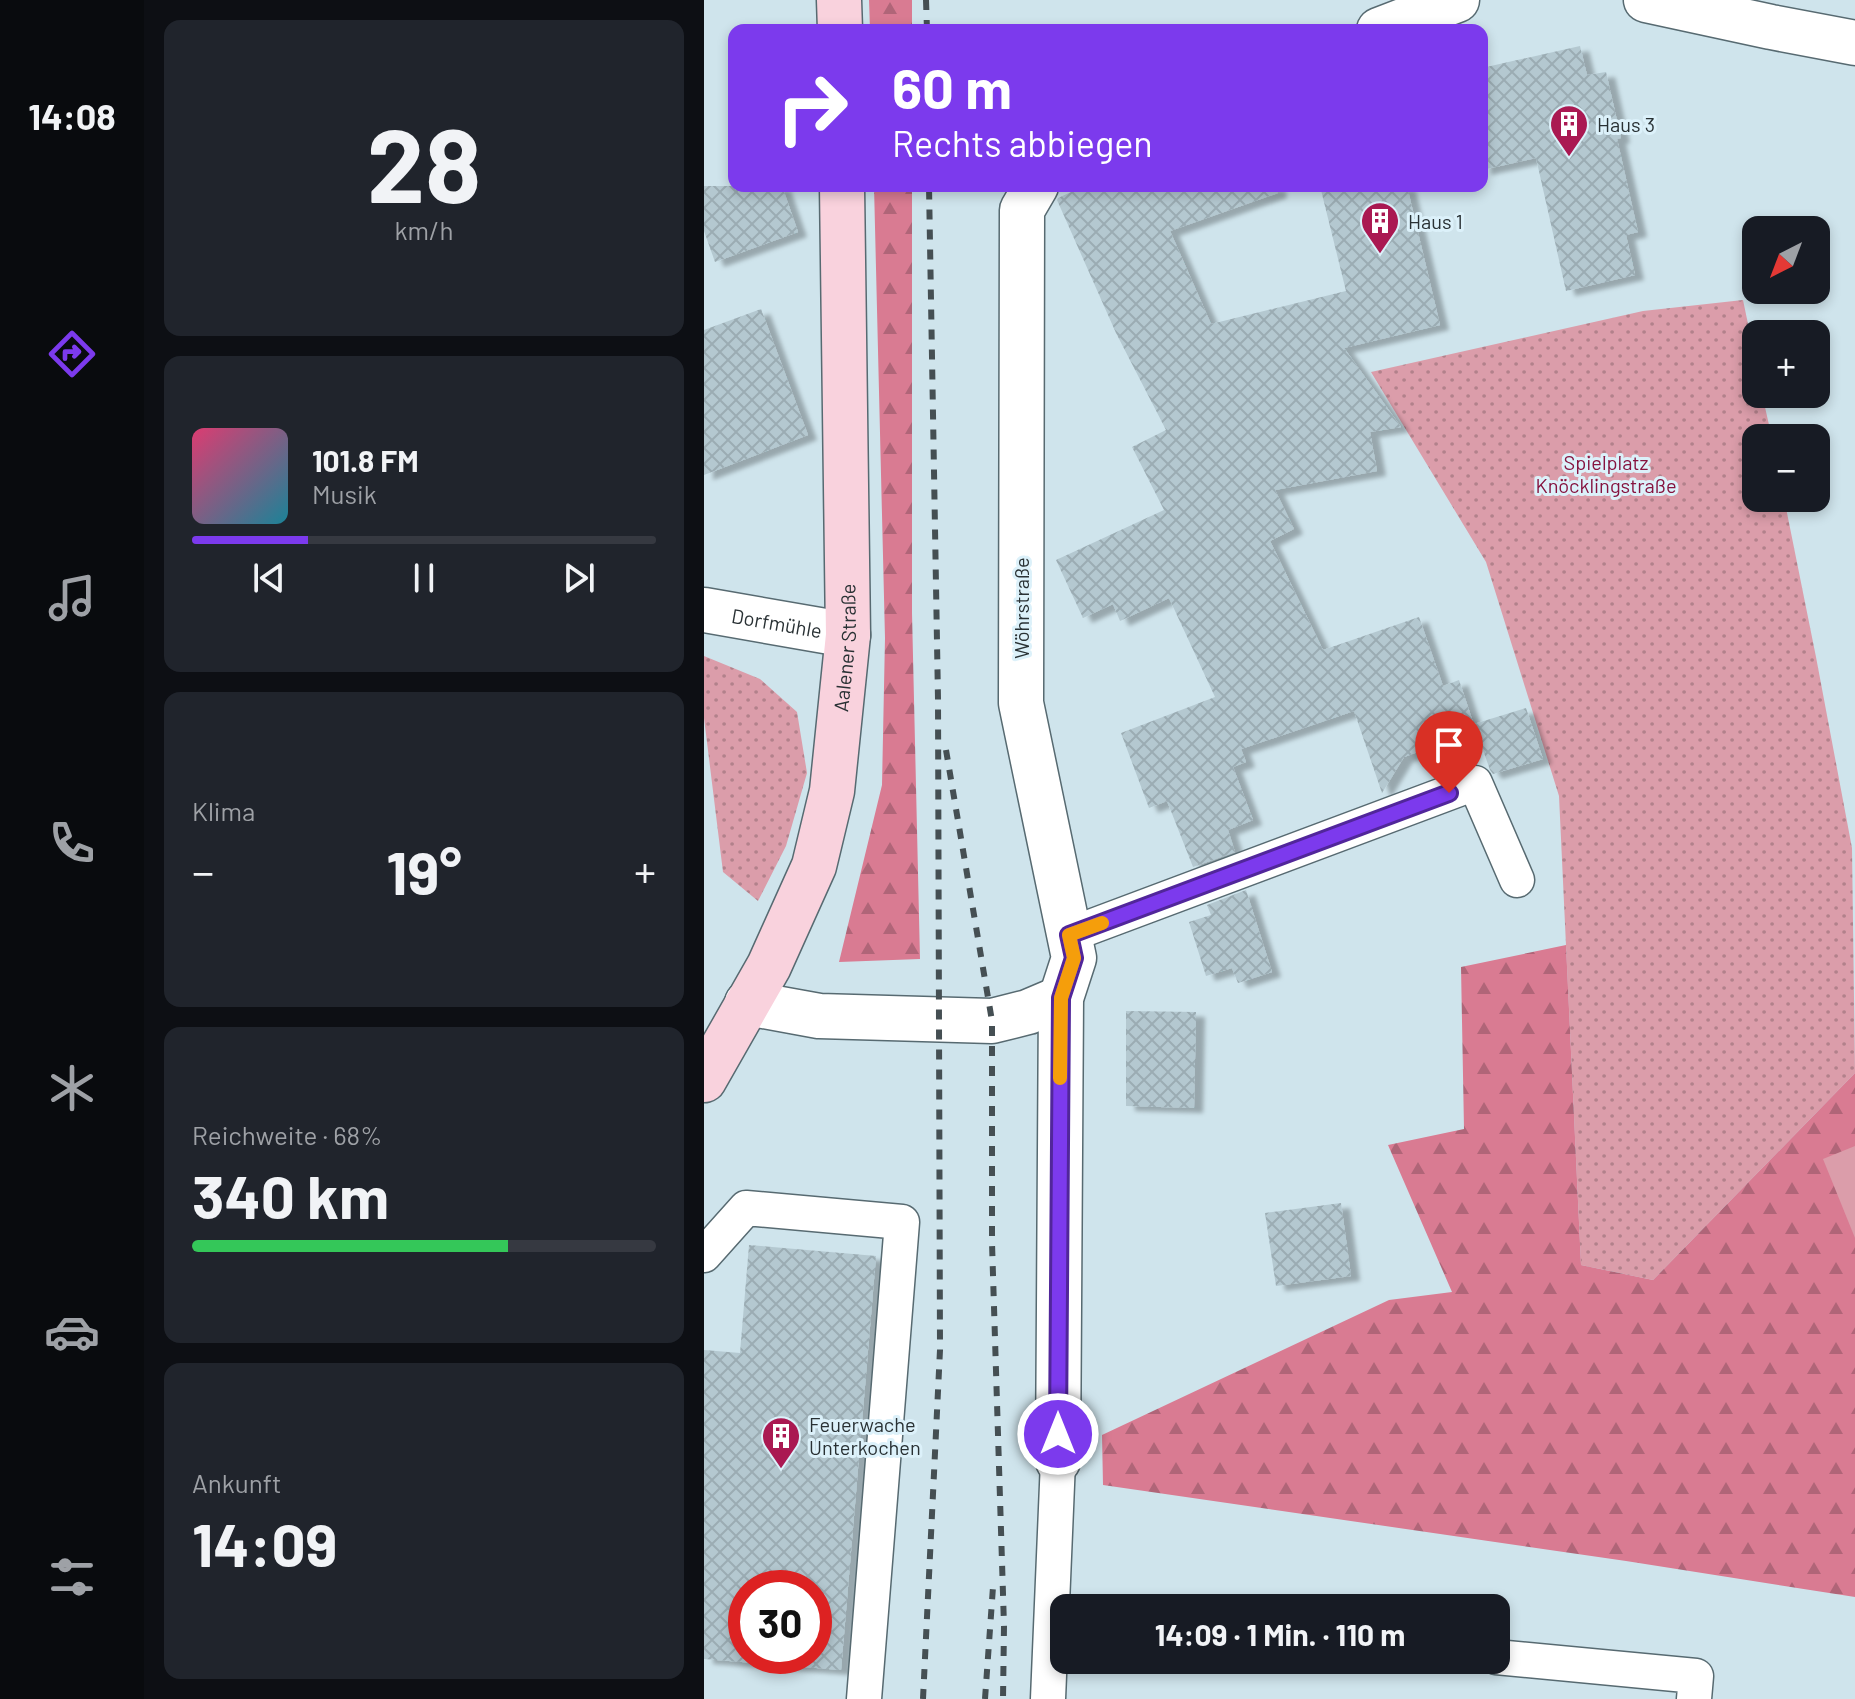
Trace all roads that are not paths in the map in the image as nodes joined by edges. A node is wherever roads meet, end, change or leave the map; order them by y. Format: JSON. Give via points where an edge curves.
{"nodes":[{"id":1,"x":839,"y":0,"type":"edge"},
{"id":2,"x":1457,"y":0,"type":"edge"},
{"id":3,"x":1646,"y":0,"type":"edge"},
{"id":4,"x":840,"y":24,"type":"edge"},
{"id":5,"x":1395,"y":24,"type":"edge"},
{"id":6,"x":1855,"y":43,"type":"edge"},
{"id":7,"x":842,"y":192,"type":"edge"},
{"id":8,"x":1029,"y":198,"type":"edge"},
{"id":9,"x":704,"y":610,"type":"edge"},
{"id":10,"x":848,"y":635,"type":"junction"},
{"id":11,"x":1517,"y":880,"type":"dead end"},
{"id":12,"x":1069,"y":935,"type":"junction"},
{"id":13,"x":1061,"y":998,"type":"junction"},
{"id":14,"x":747,"y":1003,"type":"junction"},
{"id":15,"x":704,"y":1080,"type":"edge"},
{"id":16,"x":704,"y":1255,"type":"edge"},
{"id":17,"x":1058,"y":1461,"type":"joint"},
{"id":18,"x":1058,"y":1594,"type":"edge"},
{"id":19,"x":1510,"y":1658,"type":"edge"},
{"id":20,"x":1051,"y":1674,"type":"edge"},
{"id":21,"x":864,"y":1699,"type":"edge"},
{"id":22,"x":1048,"y":1699,"type":"edge"},
{"id":23,"x":1694,"y":1699,"type":"edge"}],
"edges":[{"from":1,"to":4,"type":"street"},
{"from":2,"to":5,"type":"street"},
{"from":3,"to":6,"type":"street"},
{"from":7,"to":10,"type":"street","name":"Aalener Straße"},
{"from":8,"to":12,"type":"street","name":"Wöhrstraße","via":[[1021,703]]},
{"from":9,"to":10,"type":"street","name":"Dorfmühle"},
{"from":10,"to":14,"type":"street","name":"Aalener Straße","via":[[832,791],[814,866]]},
{"from":11,"to":12,"type":"lane","via":[[1475,783]]},
{"from":12,"to":13,"type":"street","name":"Wöhrstraße","via":[[1074,958]]},
{"from":13,"to":14,"type":"street","via":[[992,1021],[819,1016]]},
{"from":13,"to":17,"type":"street","name":"Wöhrstraße"},
{"from":14,"to":15,"type":"street","name":"Aalener Straße"},
{"from":16,"to":21,"type":"lane","via":[[746,1208],[902,1222]]},
{"from":17,"to":18,"type":"lane","name":"Wöhrstraße"},
{"from":19,"to":23,"type":"lane","via":[[1696,1676]]},
{"from":20,"to":22,"type":"lane","name":"Wöhrstraße"}]}
